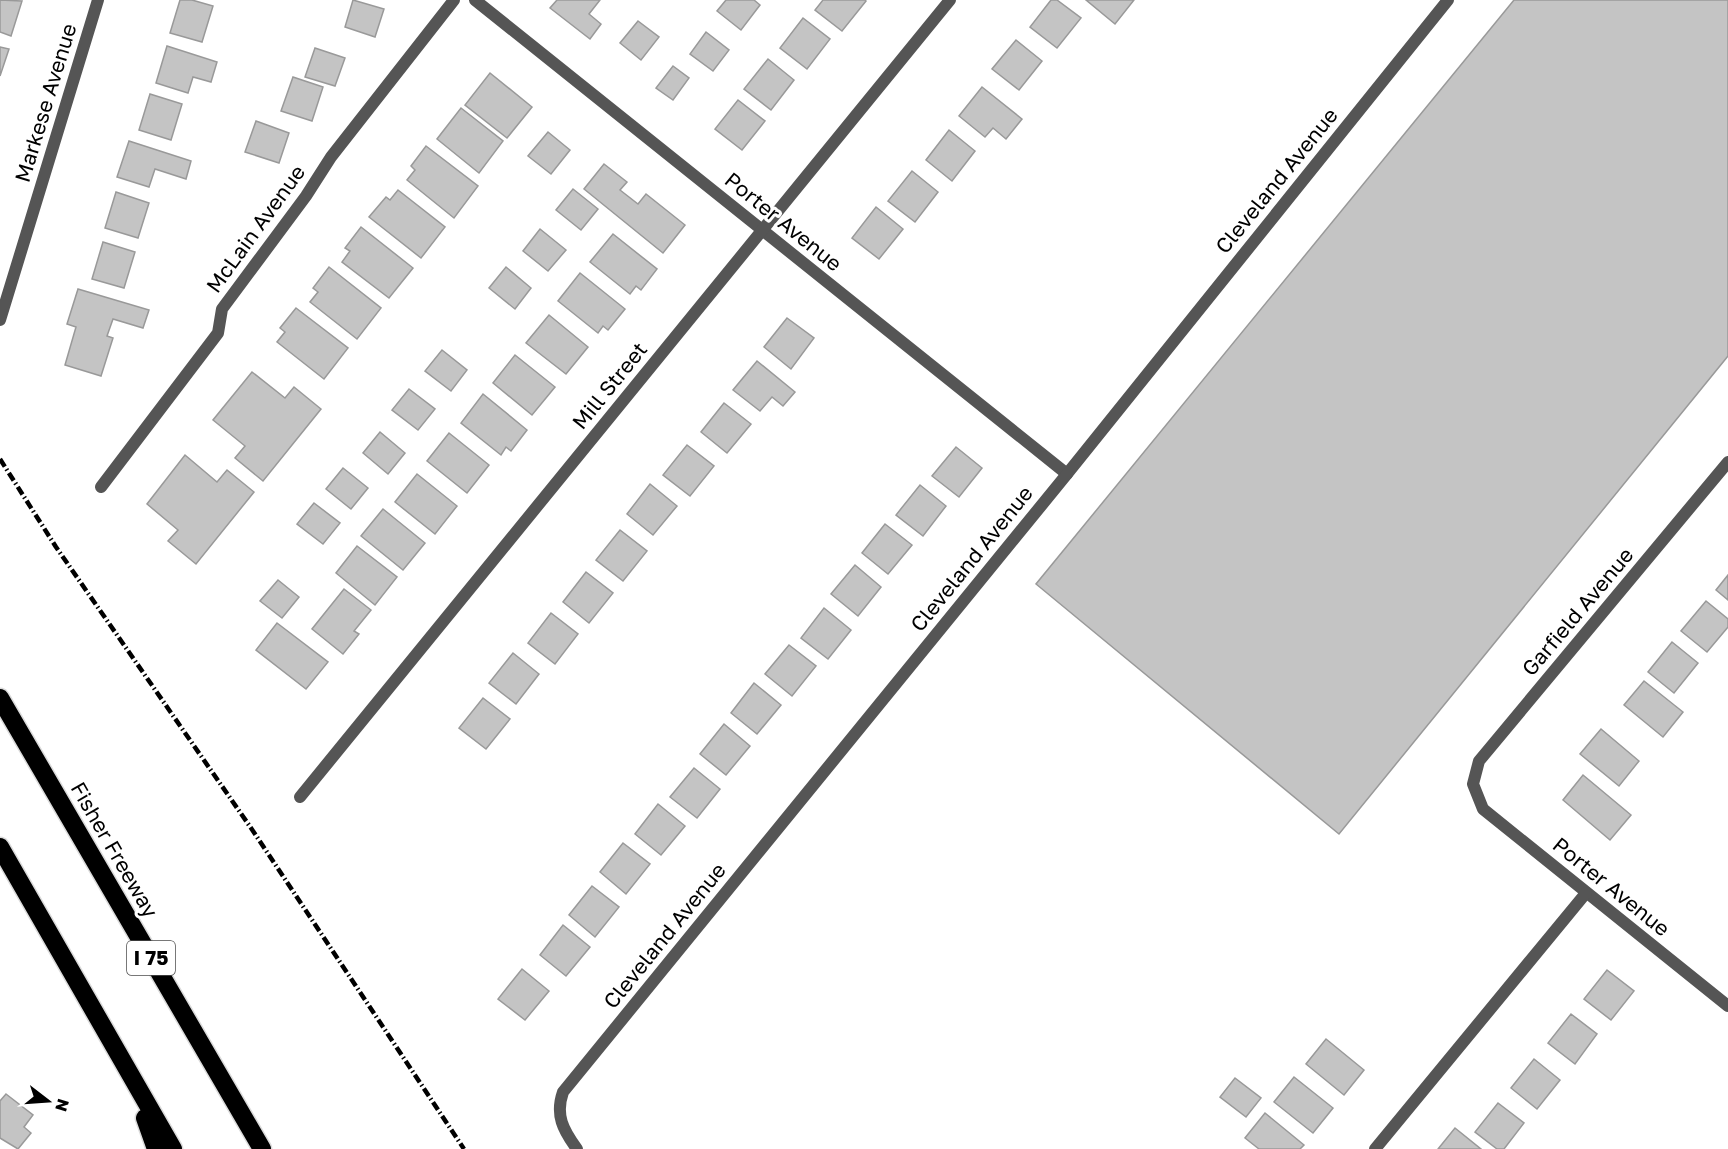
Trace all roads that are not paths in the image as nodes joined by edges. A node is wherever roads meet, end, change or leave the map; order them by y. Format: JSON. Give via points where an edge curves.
{"nodes":[{"id":1,"x":98,"y":0,"type":"edge"},
{"id":2,"x":454,"y":0,"type":"edge"},
{"id":3,"x":475,"y":0,"type":"edge"},
{"id":4,"x":950,"y":0,"type":"edge"},
{"id":5,"x":1448,"y":0,"type":"edge"},
{"id":6,"x":762,"y":230,"type":"junction"},
{"id":7,"x":0,"y":321,"type":"edge"},
{"id":8,"x":1728,"y":462,"type":"edge"},
{"id":9,"x":1067,"y":474,"type":"junction"},
{"id":10,"x":101,"y":487,"type":"dead end"},
{"id":11,"x":0,"y":698,"type":"edge"},
{"id":12,"x":1475,"y":793,"type":"joint"},
{"id":13,"x":300,"y":797,"type":"dead end"},
{"id":14,"x":0,"y":847,"type":"edge"},
{"id":15,"x":1586,"y":893,"type":"junction"},
{"id":16,"x":1728,"y":1006,"type":"edge"},
{"id":17,"x":131,"y":1079,"type":"junction"},
{"id":18,"x":156,"y":1149,"type":"edge"},
{"id":19,"x":173,"y":1149,"type":"edge"},
{"id":20,"x":262,"y":1149,"type":"edge"},
{"id":21,"x":577,"y":1149,"type":"edge"},
{"id":22,"x":1375,"y":1149,"type":"edge"}],
"edges":[{"from":1,"to":7,"type":"street","name":"Markese Avenue"},
{"from":2,"to":10,"type":"street","name":"McLain Avenue","via":[[331,157],[222,309],[218,333]]},
{"from":3,"to":6,"type":"street","name":"Porter Avenue"},
{"from":4,"to":6,"type":"street","name":"Mill Street"},
{"from":5,"to":9,"type":"street","name":"Cleveland Avenue"},
{"from":6,"to":9,"type":"street","name":"Porter Avenue"},
{"from":6,"to":13,"type":"street","name":"Mill Street"},
{"from":8,"to":12,"type":"street","name":"Garfield Avenue","via":[[1479,761],[1474,774]]},
{"from":9,"to":21,"type":"street","name":"Cleveland Avenue","via":[[563,1092],[559,1114],[564,1132]]},
{"from":11,"to":20,"type":"highway","name":"Fisher Freeway","number":"I 75"},
{"from":12,"to":15,"type":"street","name":"Porter Avenue","via":[[1483,809]]},
{"from":14,"to":17,"type":"highway"},
{"from":15,"to":16,"type":"street","name":"Porter Avenue"},
{"from":15,"to":22,"type":"street"},
{"from":17,"to":18,"type":"highway"},
{"from":17,"to":19,"type":"highway"}]}
